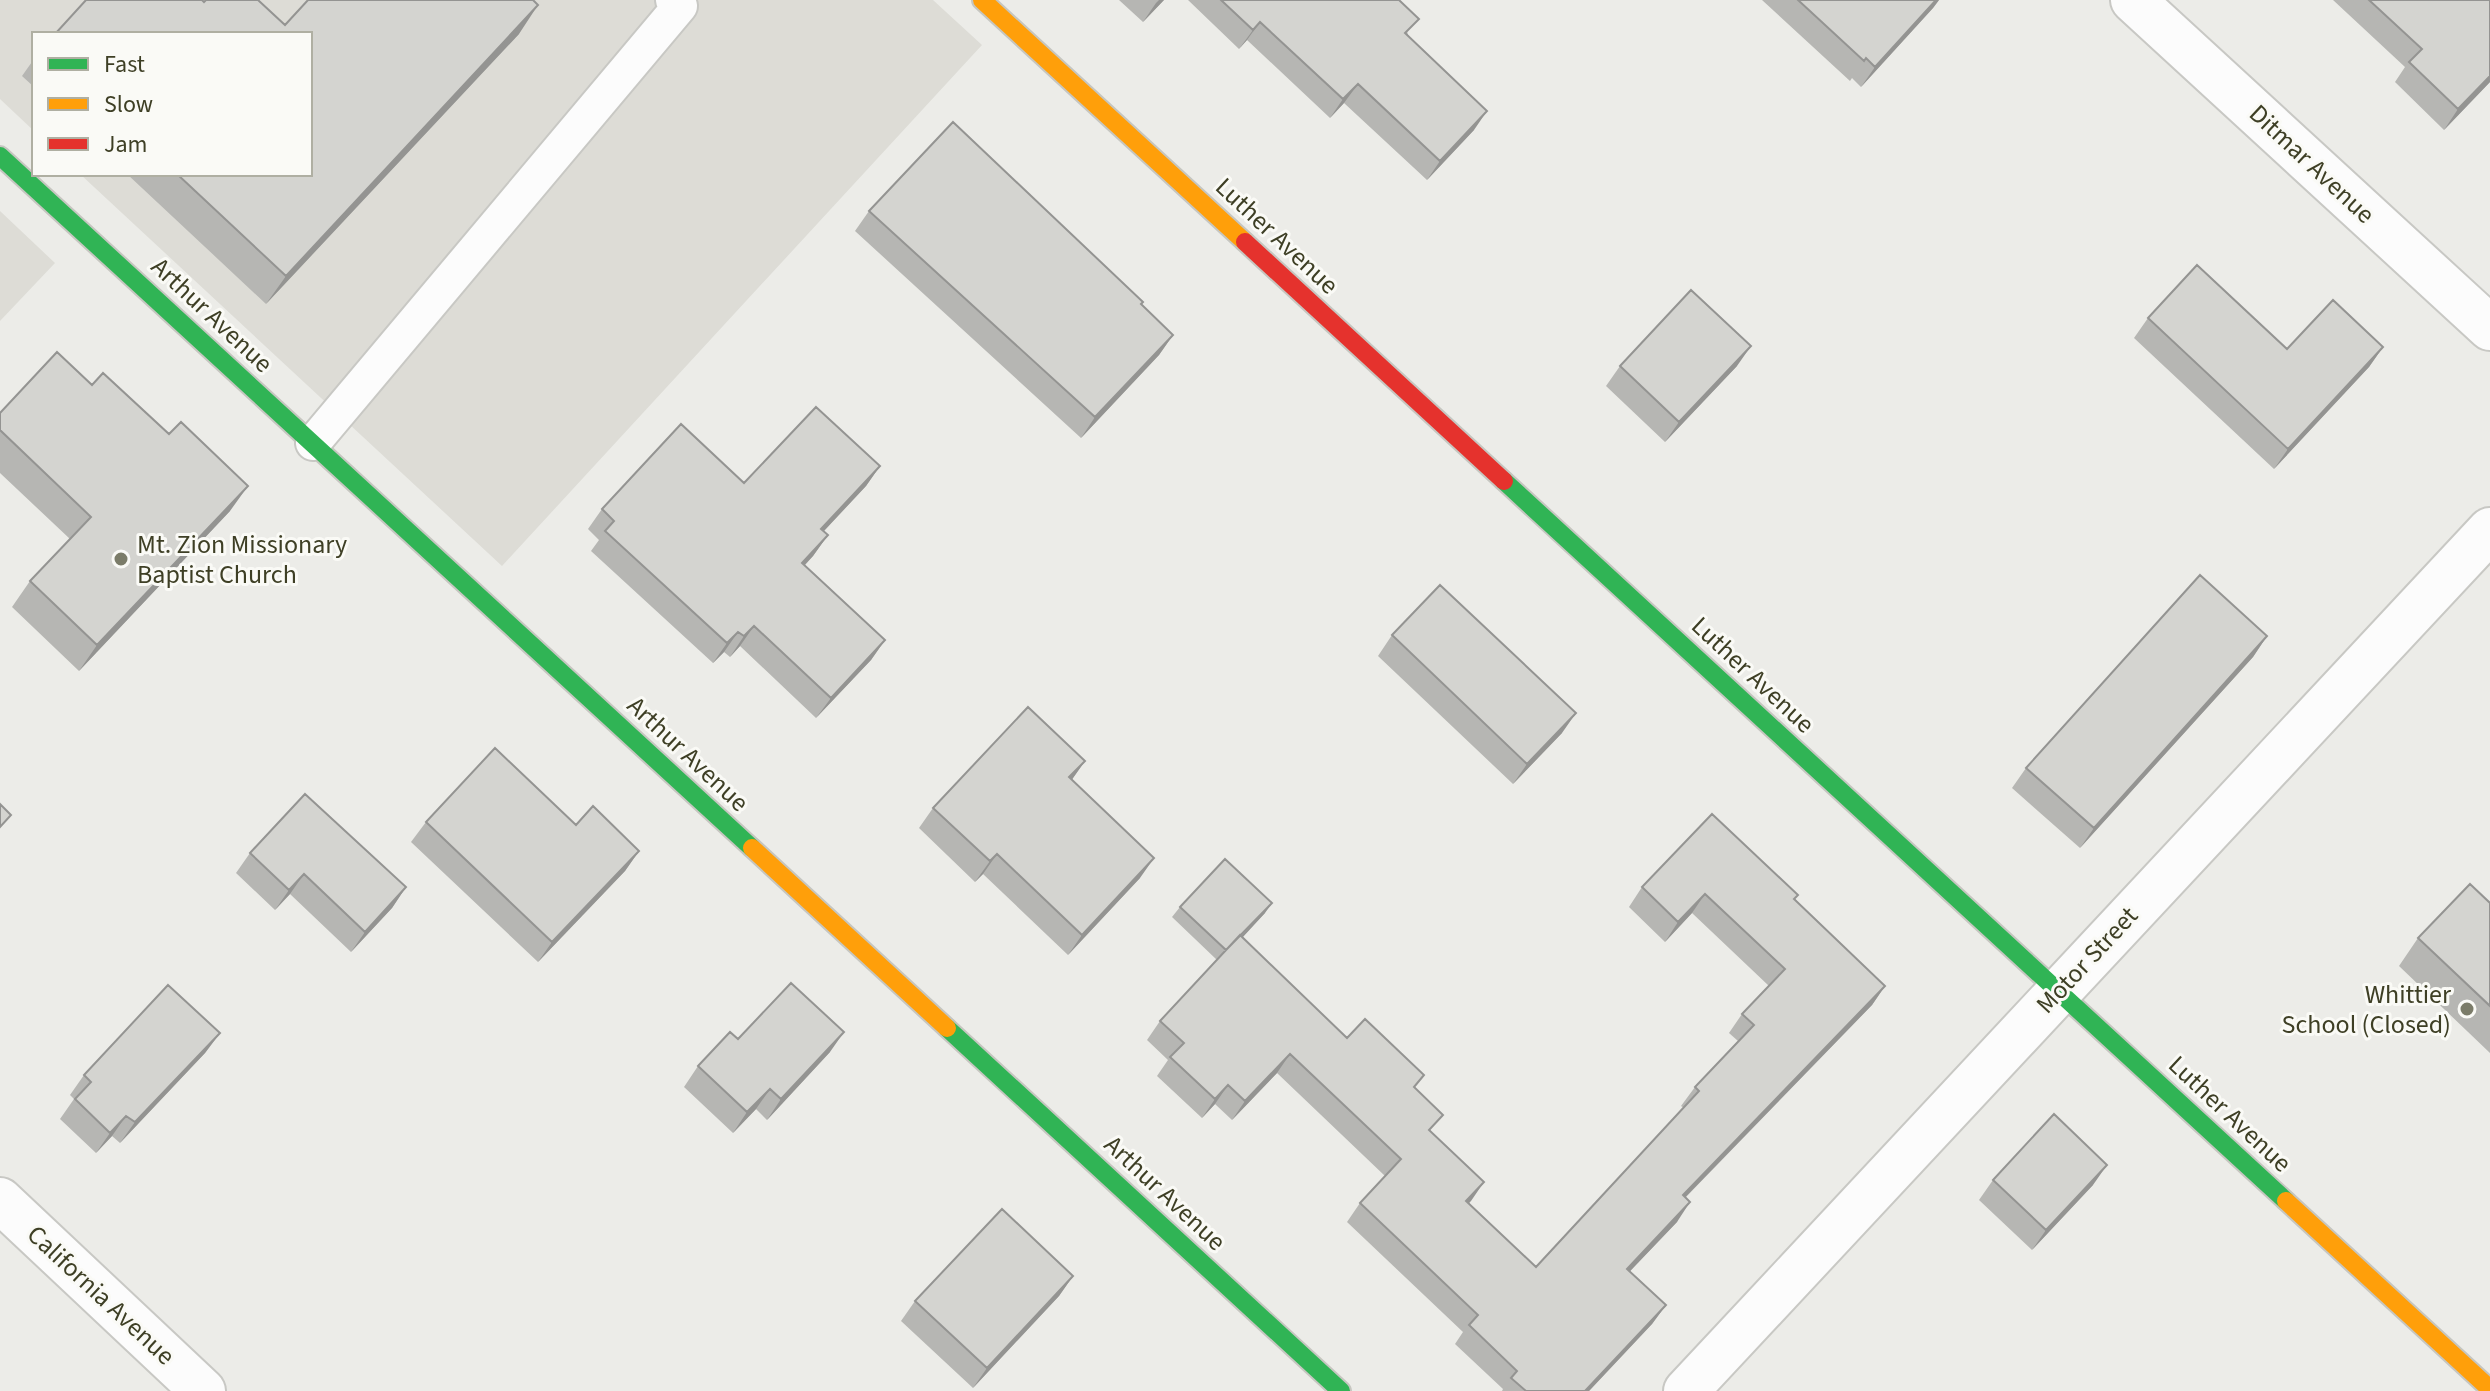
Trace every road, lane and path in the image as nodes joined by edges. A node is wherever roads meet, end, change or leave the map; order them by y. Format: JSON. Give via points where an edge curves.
{"nodes":[{"id":1,"x":673,"y":0,"type":"edge"},
{"id":2,"x":982,"y":0,"type":"edge"},
{"id":3,"x":2133,"y":0,"type":"edge"},
{"id":4,"x":0,"y":156,"type":"edge"},
{"id":5,"x":2490,"y":328,"type":"edge"},
{"id":6,"x":313,"y":443,"type":"junction"},
{"id":7,"x":2490,"y":530,"type":"edge"},
{"id":8,"x":2058,"y":991,"type":"junction"},
{"id":9,"x":0,"y":1200,"type":"edge"},
{"id":10,"x":2490,"y":1389,"type":"edge"},
{"id":11,"x":203,"y":1391,"type":"edge"},
{"id":12,"x":1341,"y":1391,"type":"edge"},
{"id":13,"x":1686,"y":1391,"type":"edge"}],
"edges":[{"from":1,"to":6,"type":"lane","via":[[680,6]]},
{"from":2,"to":8,"type":"street","name":"Luther Avenue"},
{"from":3,"to":5,"type":"street","name":"Ditmar Avenue"},
{"from":4,"to":6,"type":"street","name":"Arthur Avenue"},
{"from":6,"to":12,"type":"street","name":"Arthur Avenue"},
{"from":7,"to":8,"type":"street","name":"Motor Street"},
{"from":8,"to":10,"type":"street","name":"Luther Avenue"},
{"from":8,"to":13,"type":"street","name":"Motor Street"},
{"from":9,"to":11,"type":"street","name":"California Avenue"}]}
